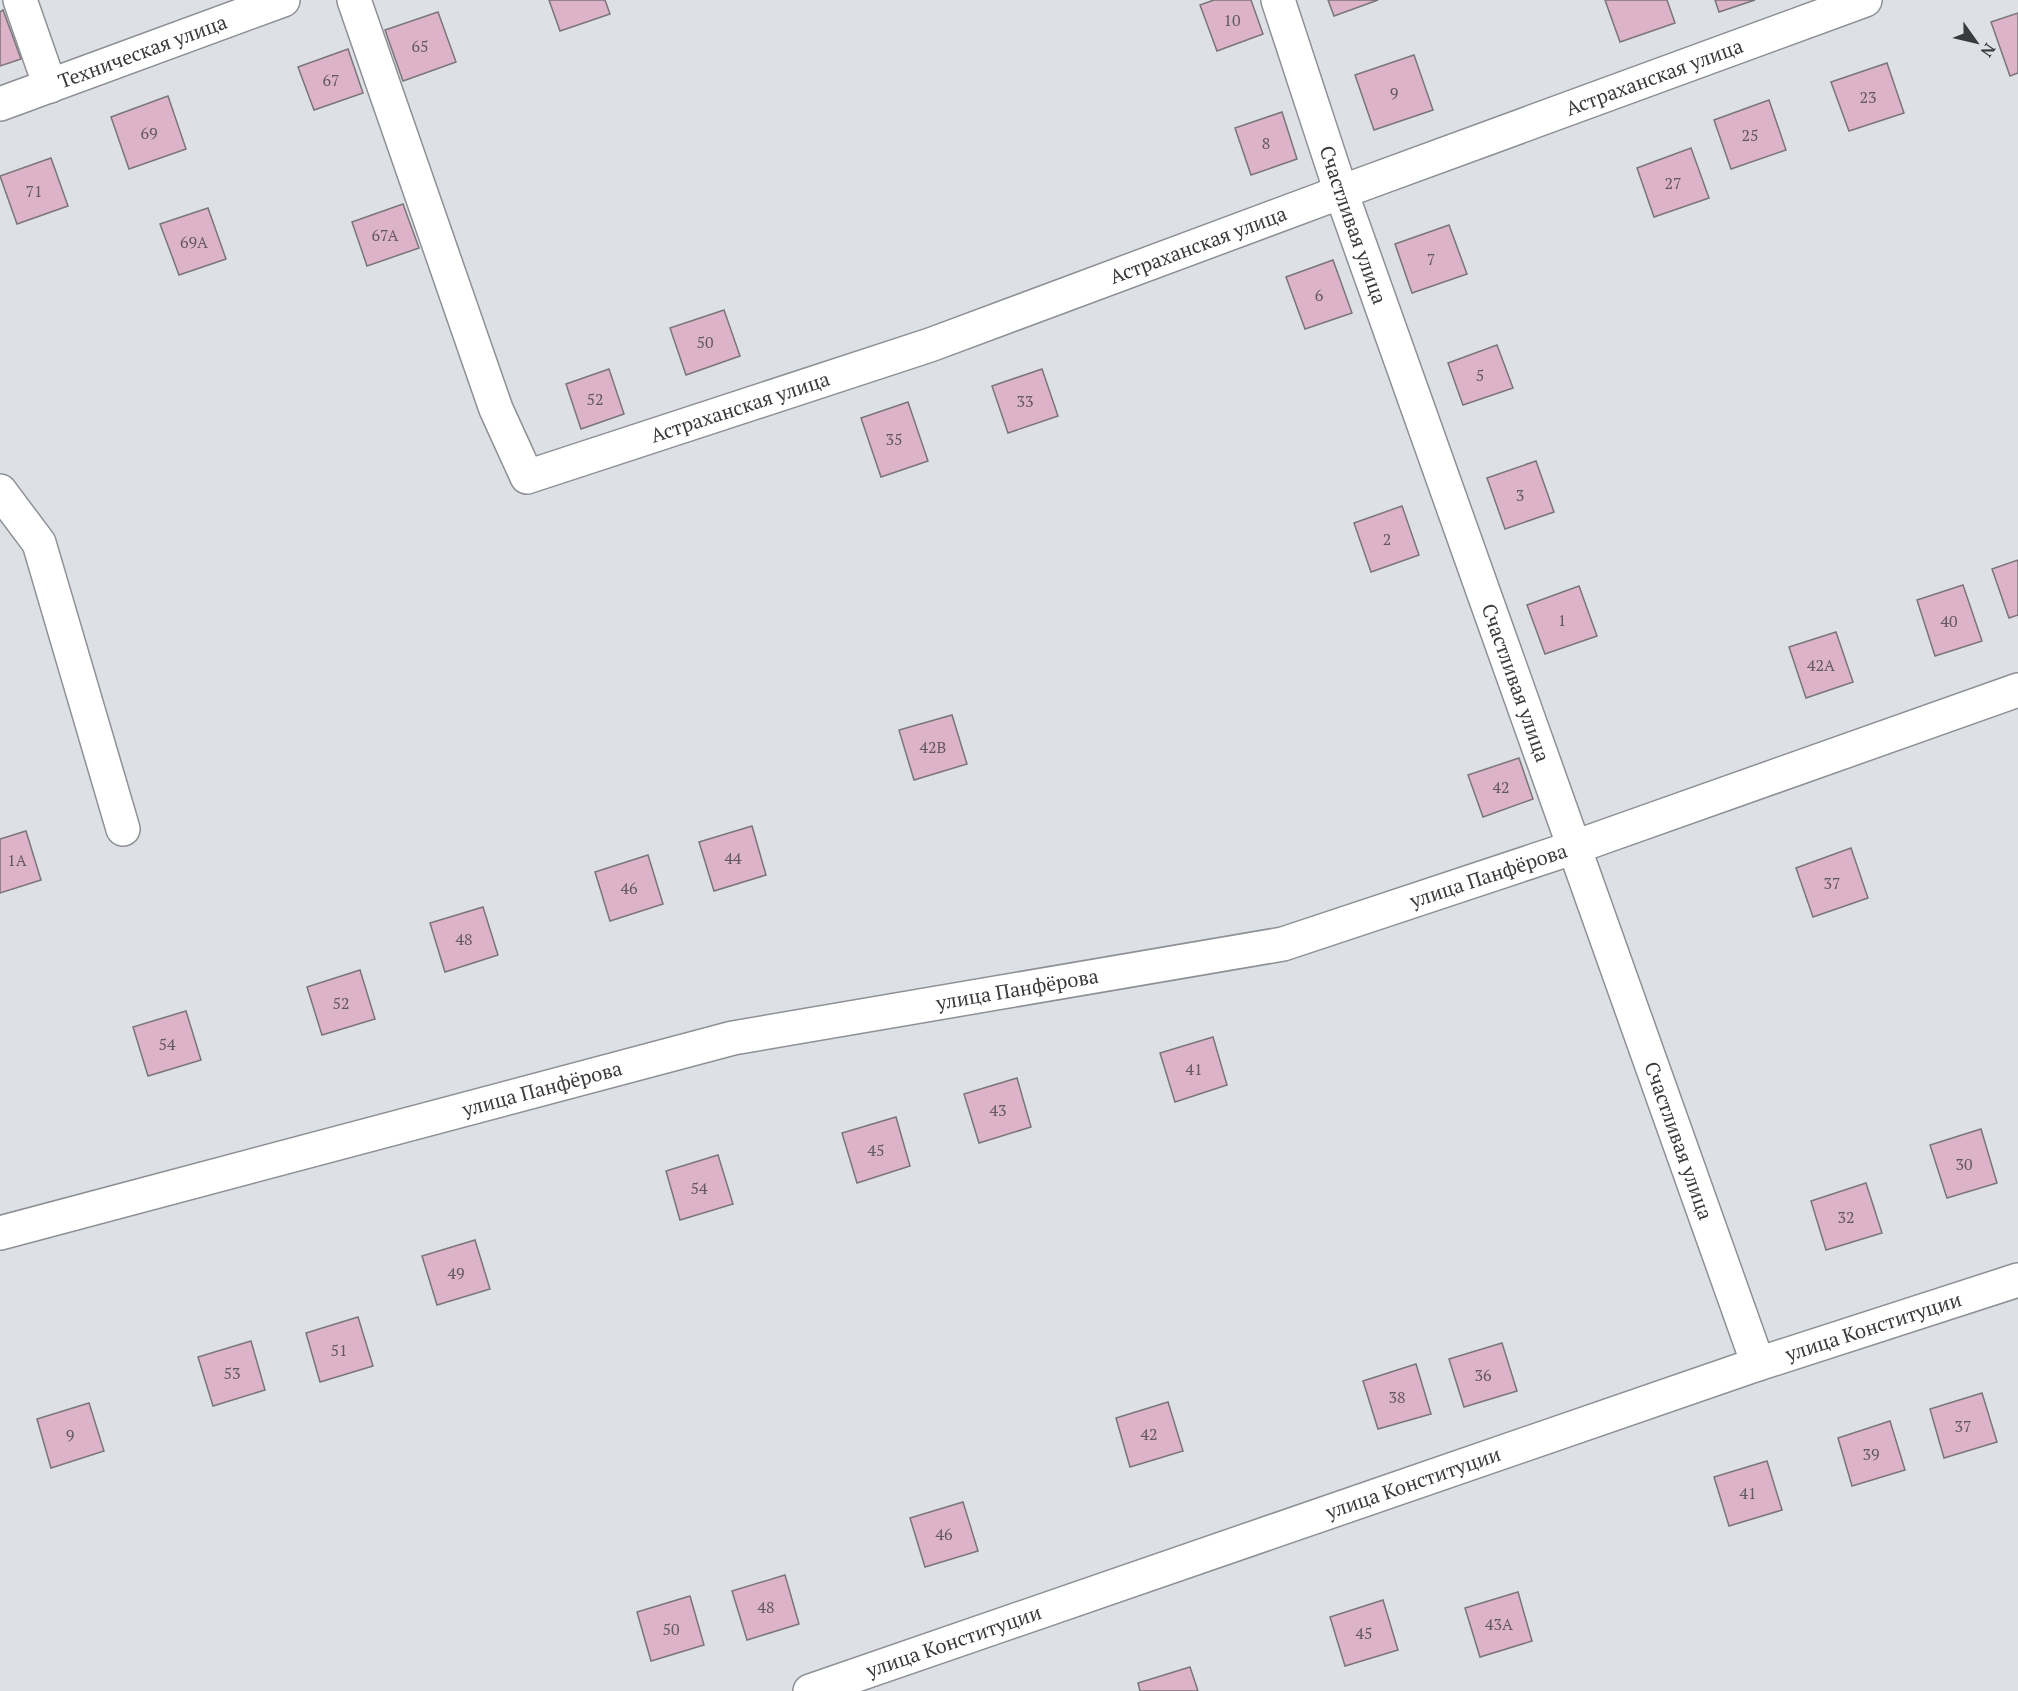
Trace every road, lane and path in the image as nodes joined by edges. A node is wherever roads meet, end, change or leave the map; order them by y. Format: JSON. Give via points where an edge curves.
{"nodes":[{"id":1,"x":20,"y":0,"type":"edge"},
{"id":2,"x":283,"y":0,"type":"edge"},
{"id":3,"x":354,"y":0,"type":"edge"},
{"id":4,"x":1278,"y":0,"type":"edge"},
{"id":5,"x":1865,"y":0,"type":"edge"},
{"id":6,"x":50,"y":86,"type":"junction"},
{"id":7,"x":0,"y":104,"type":"edge"},
{"id":8,"x":1341,"y":192,"type":"junction"},
{"id":9,"x":0,"y":491,"type":"edge"},
{"id":10,"x":2018,"y":690,"type":"edge"},
{"id":11,"x":123,"y":829,"type":"dead end"},
{"id":12,"x":1575,"y":847,"type":"junction"},
{"id":13,"x":0,"y":1233,"type":"edge"},
{"id":14,"x":2018,"y":1280,"type":"edge"},
{"id":15,"x":1758,"y":1364,"type":"junction"},
{"id":16,"x":810,"y":1691,"type":"edge"}],
"edges":[{"from":1,"to":6,"type":"street"},
{"from":2,"to":6,"type":"street","name":"Техническая улица"},
{"from":3,"to":8,"type":"street","name":"Астраханская улица","via":[[496,409],[527,477],[930,345]]},
{"from":4,"to":8,"type":"street","name":"Счастливая улица"},
{"from":5,"to":8,"type":"street","name":"Астраханская улица"},
{"from":6,"to":7,"type":"street","name":"Техническая улица"},
{"from":8,"to":12,"type":"street","name":"Счастливая улица"},
{"from":9,"to":11,"type":"street","via":[[39,543]]},
{"from":10,"to":12,"type":"street","name":"улица Панфёрова"},
{"from":12,"to":13,"type":"street","name":"улица Панфёрова","via":[[1283,944],[734,1038]]},
{"from":12,"to":15,"type":"street","name":"Счастливая улица"},
{"from":14,"to":15,"type":"street","name":"улица Конституции"},
{"from":15,"to":16,"type":"street","name":"улица Конституции"}]}
